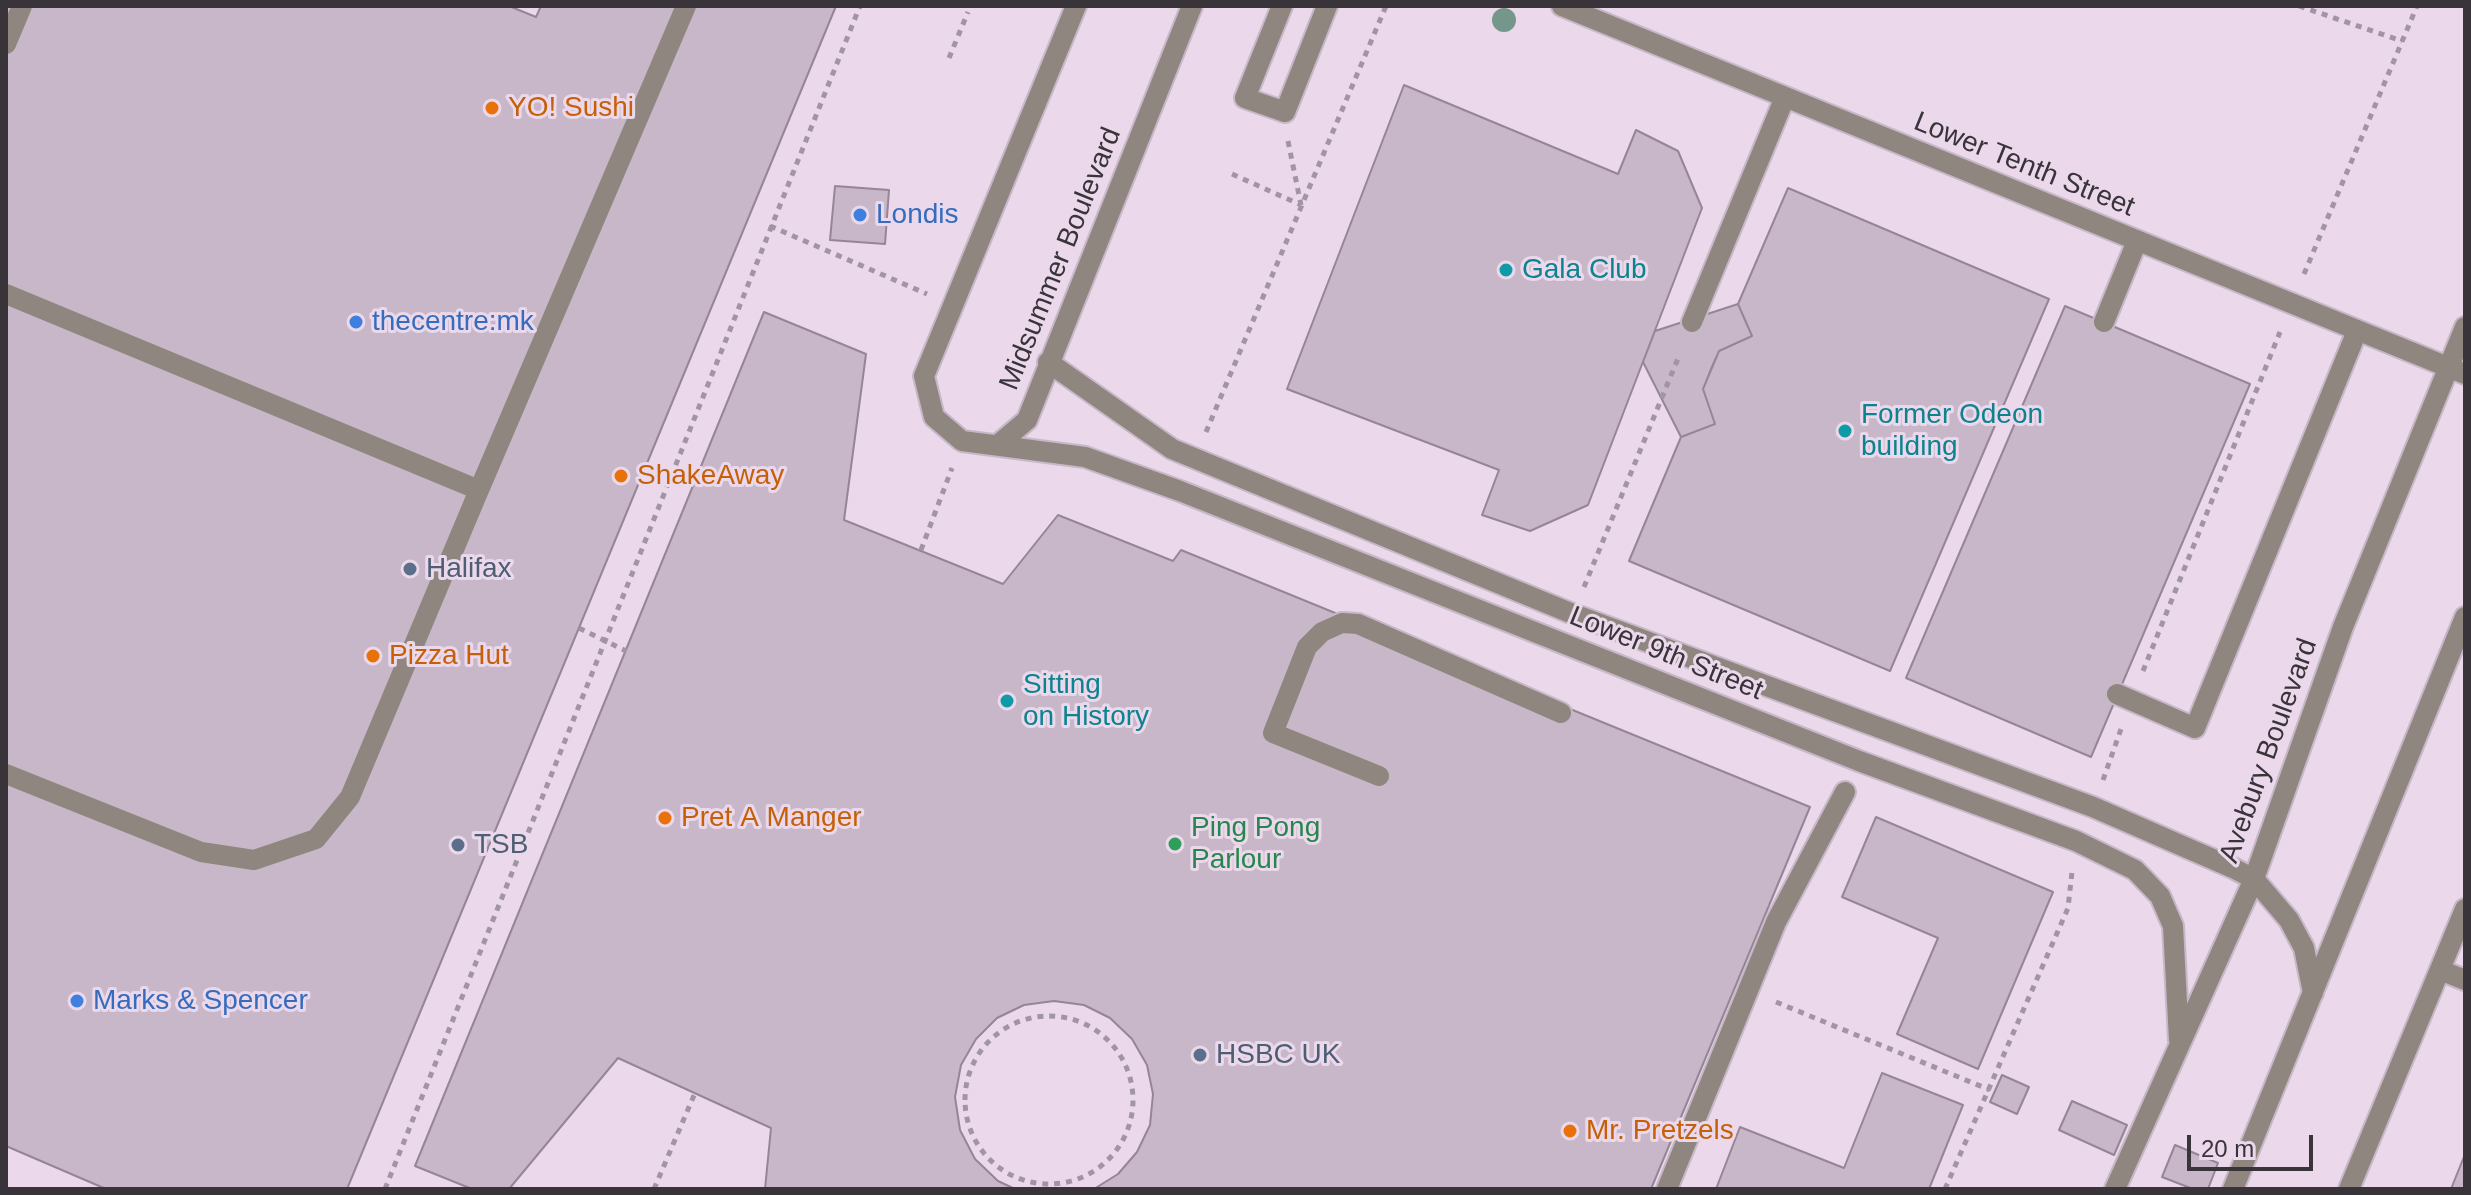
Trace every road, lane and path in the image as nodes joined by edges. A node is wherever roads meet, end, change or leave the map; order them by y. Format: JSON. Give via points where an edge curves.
{"nodes":[{"id":1,"x":22,"y":6,"type":"edge"},
{"id":2,"x":686,"y":6,"type":"edge"},
{"id":3,"x":860,"y":6,"type":"edge"},
{"id":4,"x":1076,"y":6,"type":"edge"},
{"id":5,"x":1192,"y":6,"type":"edge"},
{"id":6,"x":1282,"y":6,"type":"edge"},
{"id":7,"x":1327,"y":6,"type":"edge"},
{"id":8,"x":1386,"y":6,"type":"edge"},
{"id":9,"x":1562,"y":6,"type":"edge"},
{"id":10,"x":2299,"y":6,"type":"edge"},
{"id":11,"x":2417,"y":6,"type":"edge"},
{"id":12,"x":968,"y":12,"type":"dead end"},
{"id":13,"x":2402,"y":41,"type":"junction"},
{"id":14,"x":6,"y":44,"type":"edge"},
{"id":15,"x":949,"y":58,"type":"dead end"},
{"id":16,"x":1785,"y":97,"type":"junction"},
{"id":17,"x":1285,"y":112,"type":"junction"},
{"id":18,"x":1232,"y":174,"type":"dead end"},
{"id":19,"x":1301,"y":205,"type":"junction"},
{"id":20,"x":770,"y":226,"type":"junction"},
{"id":21,"x":2137,"y":241,"type":"junction"},
{"id":22,"x":6,"y":294,"type":"edge"},
{"id":23,"x":2291,"y":304,"type":"junction"},
{"id":24,"x":954,"y":305,"type":"junction"},
{"id":25,"x":1692,"y":322,"type":"dead end"},
{"id":26,"x":2104,"y":322,"type":"dead end"},
{"id":27,"x":2465,"y":327,"type":"edge"},
{"id":28,"x":2357,"y":331,"type":"junction"},
{"id":29,"x":1679,"y":356,"type":"dead end"},
{"id":30,"x":1048,"y":362,"type":"junction"},
{"id":31,"x":2457,"y":371,"type":"edge"},
{"id":32,"x":962,"y":441,"type":"junction"},
{"id":33,"x":1000,"y":443,"type":"junction"},
{"id":34,"x":1195,"y":459,"type":"junction"},
{"id":35,"x":479,"y":490,"type":"junction"},
{"id":36,"x":921,"y":550,"type":"dead end"},
{"id":37,"x":1573,"y":614,"type":"junction"},
{"id":38,"x":2465,"y":617,"type":"edge"},
{"id":39,"x":579,"y":628,"type":"dead end"},
{"id":40,"x":606,"y":640,"type":"junction"},
{"id":41,"x":626,"y":651,"type":"dead end"},
{"id":42,"x":2124,"y":697,"type":"junction"},
{"id":43,"x":1561,"y":713,"type":"dead end"},
{"id":44,"x":6,"y":774,"type":"edge"},
{"id":45,"x":1379,"y":776,"type":"dead end"},
{"id":46,"x":1845,"y":792,"type":"dead end"},
{"id":47,"x":2093,"y":807,"type":"junction"},
{"id":48,"x":2254,"y":879,"type":"junction"},
{"id":49,"x":2068,"y":908,"type":"dead end"},
{"id":50,"x":2465,"y":909,"type":"edge"},
{"id":51,"x":2440,"y":970,"type":"junction"},
{"id":52,"x":2465,"y":980,"type":"edge"},
{"id":53,"x":1749,"y":991,"type":"junction"},
{"id":54,"x":2313,"y":993,"type":"junction"},
{"id":55,"x":2179,"y":1040,"type":"junction"},
{"id":56,"x":988,"y":1041,"type":"joint"},
{"id":57,"x":1990,"y":1090,"type":"junction"},
{"id":58,"x":695,"y":1093,"type":"dead end"},
{"id":59,"x":385,"y":1189,"type":"edge"},
{"id":60,"x":654,"y":1189,"type":"edge"},
{"id":61,"x":1667,"y":1189,"type":"edge"},
{"id":62,"x":1945,"y":1189,"type":"edge"},
{"id":63,"x":2115,"y":1189,"type":"edge"},
{"id":64,"x":2233,"y":1189,"type":"edge"},
{"id":65,"x":2349,"y":1189,"type":"edge"}],
"edges":[{"from":1,"to":14,"type":"street"},
{"from":2,"to":35,"type":"street"},
{"from":3,"to":20,"type":"path"},
{"from":4,"to":24,"type":"street"},
{"from":5,"to":30,"type":"street","name":"Midsummer Boulevard"},
{"from":6,"to":17,"type":"street","via":[[1245,98]]},
{"from":7,"to":17,"type":"street"},
{"from":8,"to":19,"type":"path"},
{"from":9,"to":16,"type":"street","name":"Lower Tenth Street"},
{"from":10,"to":13,"type":"path"},
{"from":11,"to":13,"type":"path"},
{"from":12,"to":15,"type":"path"},
{"from":13,"to":23,"type":"path"},
{"from":16,"to":21,"type":"street","name":"Lower Tenth Street"},
{"from":16,"to":25,"type":"street"},
{"from":17,"to":19,"type":"path"},
{"from":18,"to":19,"type":"path"},
{"from":19,"to":34,"type":"path"},
{"from":20,"to":24,"type":"path"},
{"from":20,"to":40,"type":"path"},
{"from":21,"to":23,"type":"street","name":"Lower Tenth Street"},
{"from":21,"to":26,"type":"street"},
{"from":22,"to":35,"type":"street"},
{"from":23,"to":28,"type":"street","name":"Lower Tenth Street"},
{"from":23,"to":42,"type":"path"},
{"from":24,"to":32,"type":"street","via":[[924,376],[934,417]]},
{"from":27,"to":31,"type":"street","name":"Avebury Boulevard"},
{"from":28,"to":31,"type":"street","name":"Lower Tenth Street"},
{"from":28,"to":42,"type":"street","via":[[2195,728]]},
{"from":29,"to":37,"type":"path"},
{"from":30,"to":33,"type":"street","name":"Midsummer Boulevard","via":[[1027,420]]},
{"from":30,"to":34,"type":"street","name":"Lower 9th Street","via":[[1172,449]]},
{"from":31,"to":48,"type":"street","name":"Avebury Boulevard","via":[[2343,627]]},
{"from":32,"to":33,"type":"street"},
{"from":32,"to":36,"type":"path"},
{"from":33,"to":55,"type":"street","name":"Lower 9th Street","via":[[1085,457],[1180,491],[1859,761],[2076,841],[2135,870],[2160,896],[2173,926]]},
{"from":34,"to":37,"type":"street","name":"Lower 9th Street"},
{"from":35,"to":44,"type":"street","via":[[350,797],[316,839],[254,860],[201,852]]},
{"from":37,"to":47,"type":"street","name":"Lower 9th Street"},
{"from":38,"to":54,"type":"street"},
{"from":39,"to":40,"type":"path"},
{"from":40,"to":41,"type":"path"},
{"from":40,"to":59,"type":"path"},
{"from":42,"to":47,"type":"path"},
{"from":43,"to":45,"type":"street","via":[[1358,624],[1342,623],[1307,647],[1273,733]]},
{"from":46,"to":53,"type":"street","via":[[1776,922]]},
{"from":47,"to":48,"type":"street","name":"Lower 9th Street"},
{"from":48,"to":54,"type":"street","via":[[2289,920],[2304,948]]},
{"from":48,"to":55,"type":"street","name":"Avebury Boulevard"},
{"from":49,"to":57,"type":"path"},
{"from":50,"to":51,"type":"street"},
{"from":51,"to":52,"type":"street"},
{"from":51,"to":65,"type":"street"},
{"from":53,"to":57,"type":"path"},
{"from":53,"to":61,"type":"street"},
{"from":54,"to":64,"type":"street"},
{"from":55,"to":63,"type":"street","name":"Avebury Boulevard"},
{"from":56,"to":56,"type":"path","via":[[1011,1024],[1040,1016],[1069,1018],[1096,1029],[1117,1049],[1130,1075],[1134,1104],[1128,1133],[1112,1157],[1064,1184],[1037,1185],[990,1163],[970,1130],[964,1091],[971,1065]]},
{"from":57,"to":62,"type":"path"},
{"from":58,"to":60,"type":"path"}]}
